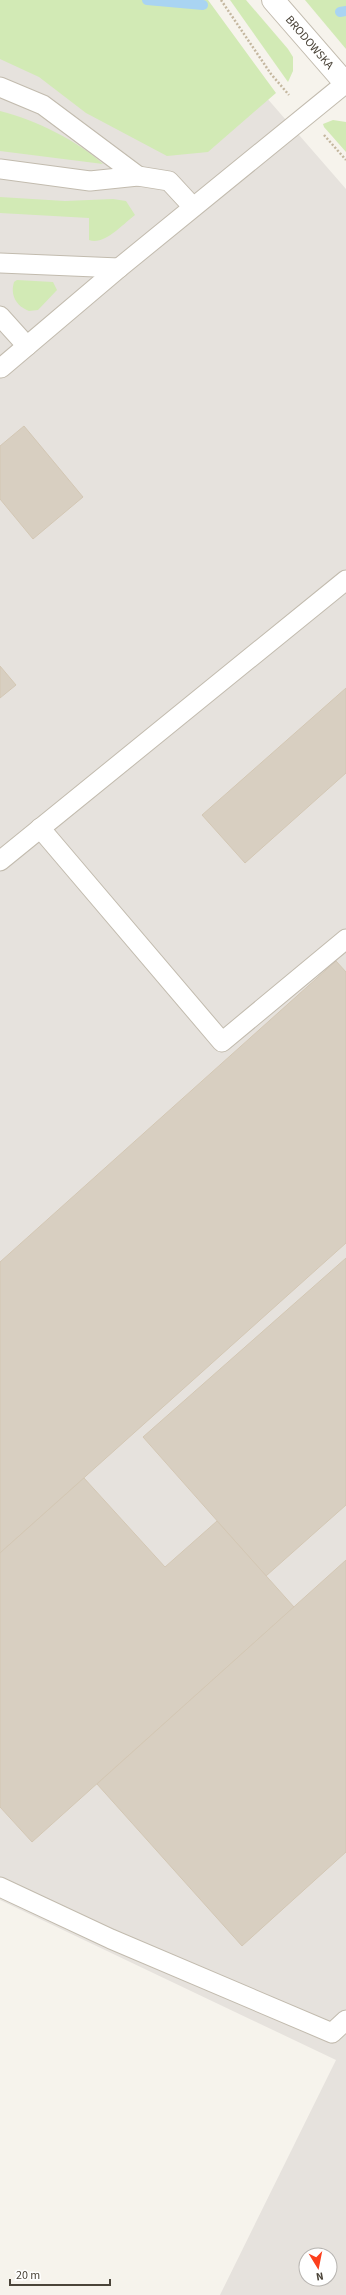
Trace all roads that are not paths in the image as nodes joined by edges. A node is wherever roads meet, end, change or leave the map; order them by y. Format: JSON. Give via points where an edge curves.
{"nodes":[{"id":1,"x":273,"y":0,"type":"edge"},
{"id":2,"x":346,"y":83,"type":"edge"},
{"id":3,"x":0,"y":87,"type":"edge"},
{"id":4,"x":0,"y":169,"type":"edge"},
{"id":5,"x":138,"y":176,"type":"junction"},
{"id":6,"x":193,"y":207,"type":"junction"},
{"id":7,"x":0,"y":263,"type":"edge"},
{"id":8,"x":119,"y":268,"type":"junction"},
{"id":9,"x":0,"y":316,"type":"edge"},
{"id":10,"x":27,"y":346,"type":"junction"},
{"id":11,"x":1,"y":368,"type":"dead end"},
{"id":12,"x":346,"y":580,"type":"edge"},
{"id":13,"x":40,"y":828,"type":"junction"},
{"id":14,"x":0,"y":861,"type":"edge"},
{"id":15,"x":346,"y":939,"type":"edge"},
{"id":16,"x":0,"y":1887,"type":"edge"},
{"id":17,"x":346,"y":2020,"type":"edge"}],
"edges":[{"from":1,"to":2,"type":"street","name":"BRODOWSKA"},
{"from":2,"to":6,"type":"lane"},
{"from":3,"to":5,"type":"lane","via":[[43,104]]},
{"from":4,"to":5,"type":"lane","via":[[90,180]]},
{"from":5,"to":6,"type":"lane","via":[[169,181]]},
{"from":6,"to":8,"type":"lane"},
{"from":7,"to":8,"type":"lane"},
{"from":8,"to":10,"type":"lane"},
{"from":9,"to":10,"type":"lane"},
{"from":10,"to":11,"type":"lane"},
{"from":12,"to":13,"type":"lane"},
{"from":13,"to":14,"type":"lane"},
{"from":13,"to":15,"type":"lane","via":[[222,1042]]},
{"from":16,"to":17,"type":"lane","via":[[111,1939],[332,2033]]}]}
